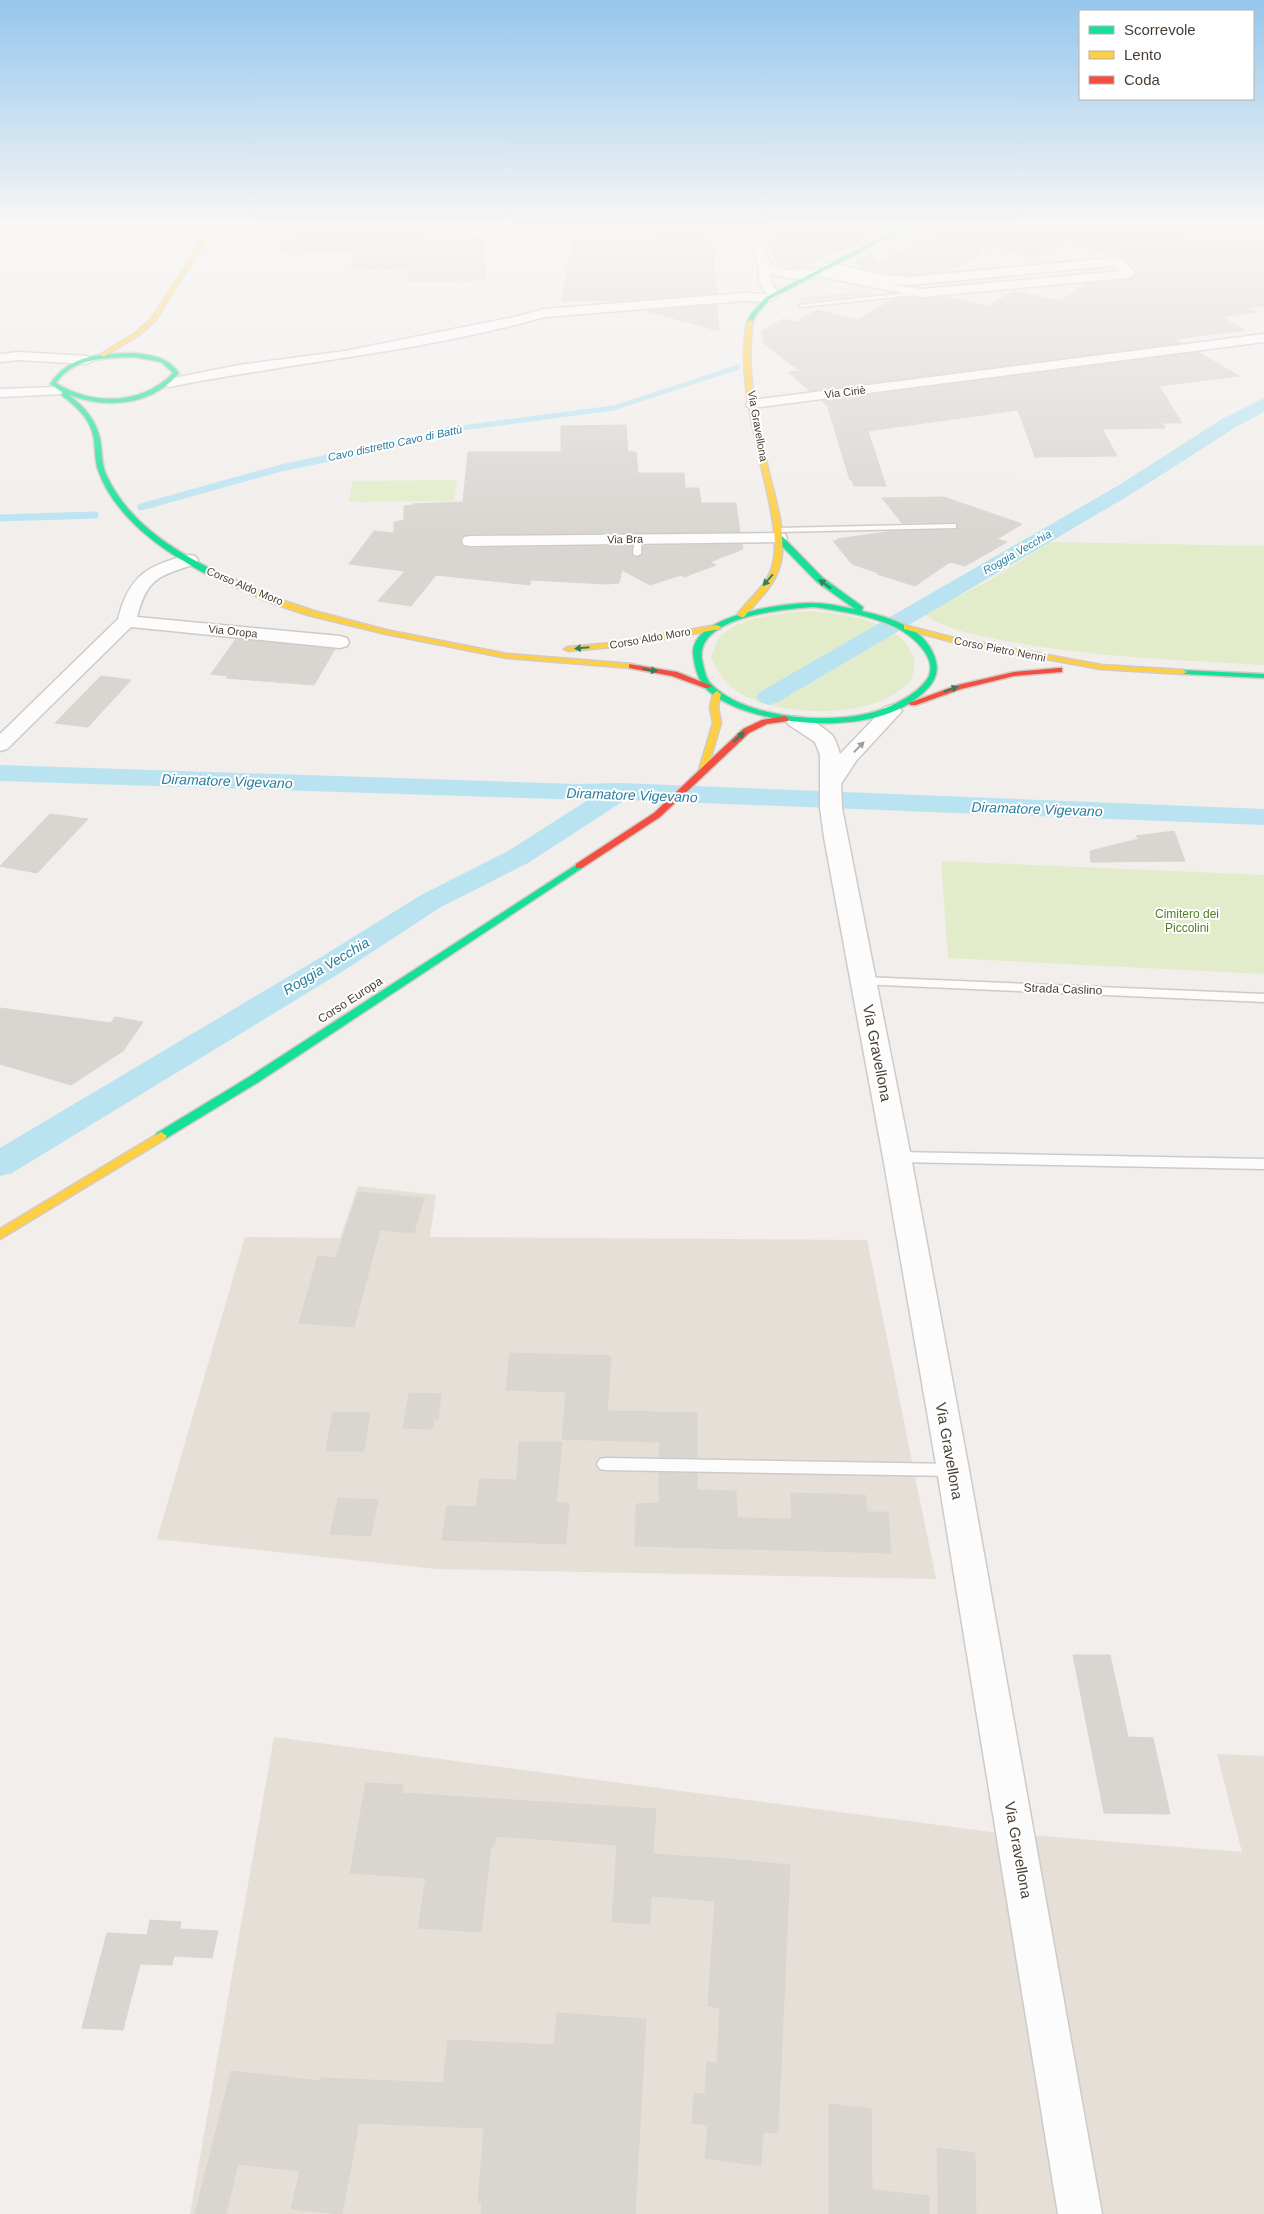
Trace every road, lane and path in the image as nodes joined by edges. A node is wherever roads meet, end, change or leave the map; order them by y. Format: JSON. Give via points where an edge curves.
{"nodes":[{"id":1,"x":143,"y":329,"type":"edge"},
{"id":2,"x":153,"y":329,"type":"edge"},
{"id":3,"x":474,"y":329,"type":"edge"},
{"id":4,"x":747,"y":329,"type":"edge"},
{"id":5,"x":1264,"y":338,"type":"edge"},
{"id":6,"x":0,"y":358,"type":"edge"},
{"id":7,"x":25,"y":358,"type":"junction"},
{"id":8,"x":92,"y":359,"type":"junction"},
{"id":9,"x":167,"y":362,"type":"junction"},
{"id":10,"x":239,"y":369,"type":"junction"},
{"id":11,"x":57,"y":375,"type":"junction"},
{"id":12,"x":170,"y":383,"type":"junction"},
{"id":13,"x":0,"y":392,"type":"edge"},
{"id":14,"x":60,"y":393,"type":"junction"},
{"id":15,"x":150,"y":393,"type":"junction"},
{"id":16,"x":753,"y":404,"type":"junction"},
{"id":17,"x":125,"y":411,"type":"dead end"},
{"id":18,"x":106,"y":425,"type":"dead end"},
{"id":19,"x":96,"y":433,"type":"junction"},
{"id":20,"x":954,"y":526,"type":"dead end"},
{"id":21,"x":779,"y":534,"type":"junction"},
{"id":22,"x":470,"y":541,"type":"dead end"},
{"id":23,"x":189,"y":560,"type":"junction"},
{"id":24,"x":864,"y":612,"type":"junction"},
{"id":25,"x":741,"y":615,"type":"junction"},
{"id":26,"x":127,"y":620,"type":"junction"},
{"id":27,"x":900,"y":626,"type":"junction"},
{"id":28,"x":717,"y":627,"type":"junction"},
{"id":29,"x":340,"y":642,"type":"dead end"},
{"id":30,"x":463,"y":647,"type":"junction"},
{"id":31,"x":1101,"y":667,"type":"junction"},
{"id":32,"x":1264,"y":676,"type":"edge"},
{"id":33,"x":713,"y":690,"type":"junction"},
{"id":34,"x":898,"y":709,"type":"junction"},
{"id":35,"x":790,"y":720,"type":"junction"},
{"id":36,"x":0,"y":745,"type":"edge"},
{"id":37,"x":702,"y":771,"type":"junction"},
{"id":38,"x":830,"y":793,"type":"junction"},
{"id":39,"x":863,"y":980,"type":"junction"},
{"id":40,"x":1264,"y":998,"type":"edge"},
{"id":41,"x":897,"y":1157,"type":"junction"},
{"id":42,"x":1264,"y":1164,"type":"edge"},
{"id":43,"x":0,"y":1236,"type":"edge"},
{"id":44,"x":605,"y":1464,"type":"dead end"},
{"id":45,"x":953,"y":1470,"type":"junction"},
{"id":46,"x":1080,"y":2214,"type":"edge"}],
"edges":[{"from":1,"to":8,"type":"main road"},
{"from":2,"to":9,"type":"main road","via":[[152,342]]},
{"from":3,"to":10,"type":"street","via":[[345,355]]},
{"from":4,"to":16,"type":"main road","name":"Via Gravellona","via":[[746,348]]},
{"from":5,"to":16,"type":"street","name":"Via Ciriè"},
{"from":6,"to":7,"type":"street"},
{"from":7,"to":8,"type":"street"},
{"from":7,"to":11,"type":"street","via":[[40,362]]},
{"from":8,"to":9,"type":"main road","via":[[134,356]]},
{"from":8,"to":11,"type":"main road"},
{"from":9,"to":10,"type":"street"},
{"from":9,"to":12,"type":"main road","via":[[176,373]]},
{"from":10,"to":12,"type":"street"},
{"from":11,"to":13,"type":"street"},
{"from":11,"to":14,"type":"main road","via":[[52,384]]},
{"from":12,"to":15,"type":"main road"},
{"from":13,"to":14,"type":"street"},
{"from":14,"to":15,"type":"main road","via":[[94,400]]},
{"from":14,"to":19,"type":"main road","name":"Corso Aldo Moro","via":[[86,413]]},
{"from":15,"to":17,"type":"main road"},
{"from":16,"to":21,"type":"main road","name":"Via Gravellona"},
{"from":18,"to":19,"type":"main road"},
{"from":19,"to":23,"type":"main road","name":"Corso Aldo Moro","via":[[96,452],[118,501],[155,538]]},
{"from":20,"to":21,"type":"lane"},
{"from":21,"to":22,"type":"street","name":"Via Bra","via":[[637,546]]},
{"from":24,"to":21,"type":"main road","one_way":true,"via":[[820,580]]},
{"from":21,"to":25,"type":"main road","name":"Via Gravellona","one_way":true,"via":[[774,573]]},
{"from":23,"to":26,"type":"street","via":[[153,572],[140,582]]},
{"from":23,"to":30,"type":"main road","name":"Corso Aldo Moro","via":[[235,584],[341,623]]},
{"from":24,"to":25,"type":"main road","via":[[840,607],[796,605]]},
{"from":24,"to":27,"type":"main road"},
{"from":25,"to":28,"type":"main road"},
{"from":26,"to":29,"type":"street","name":"Via Oropa"},
{"from":26,"to":36,"type":"street"},
{"from":27,"to":31,"type":"main road","name":"Corso Pietro Nenni","via":[[953,640]]},
{"from":27,"to":34,"type":"main road","via":[[930,651],[934,666],[932,680],[922,694]]},
{"from":28,"to":30,"type":"main road","name":"Corso Aldo Moro","one_way":true,"via":[[624,644],[573,649]]},
{"from":28,"to":33,"type":"main road","via":[[702,640],[696,655],[698,671]]},
{"from":30,"to":33,"type":"main road","name":"Corso Aldo Moro","one_way":true,"via":[[513,657],[669,672]]},
{"from":31,"to":32,"type":"main road","name":"Corso Pietro Nenni"},
{"from":34,"to":31,"type":"main road","name":"Corso Pietro Nenni","one_way":true,"via":[[958,687],[1014,674]]},
{"from":33,"to":35,"type":"main road","name":"Corso Aldo Moro","via":[[744,708]]},
{"from":33,"to":37,"type":"main road","via":[[717,723]]},
{"from":34,"to":35,"type":"main road","name":"Corso Pietro Nenni","via":[[847,722]]},
{"from":38,"to":34,"type":"street","one_way":true,"via":[[848,757]]},
{"from":37,"to":35,"type":"main road","name":"Corso Europa","one_way":true,"via":[[746,731],[765,722]]},
{"from":35,"to":38,"type":"street","name":"Via Gravellona","via":[[824,739],[830,755]]},
{"from":37,"to":43,"type":"main road","name":"Corso Europa","via":[[657,815],[253,1080]]},
{"from":38,"to":39,"type":"street","name":"Via Gravellona"},
{"from":39,"to":40,"type":"lane","name":"Strada Caslino"},
{"from":39,"to":41,"type":"street","name":"Via Gravellona"},
{"from":41,"to":42,"type":"lane"},
{"from":41,"to":45,"type":"street","name":"Via Gravellona"},
{"from":44,"to":45,"type":"lane"},
{"from":45,"to":46,"type":"street","name":"Via Gravellona"}]}
